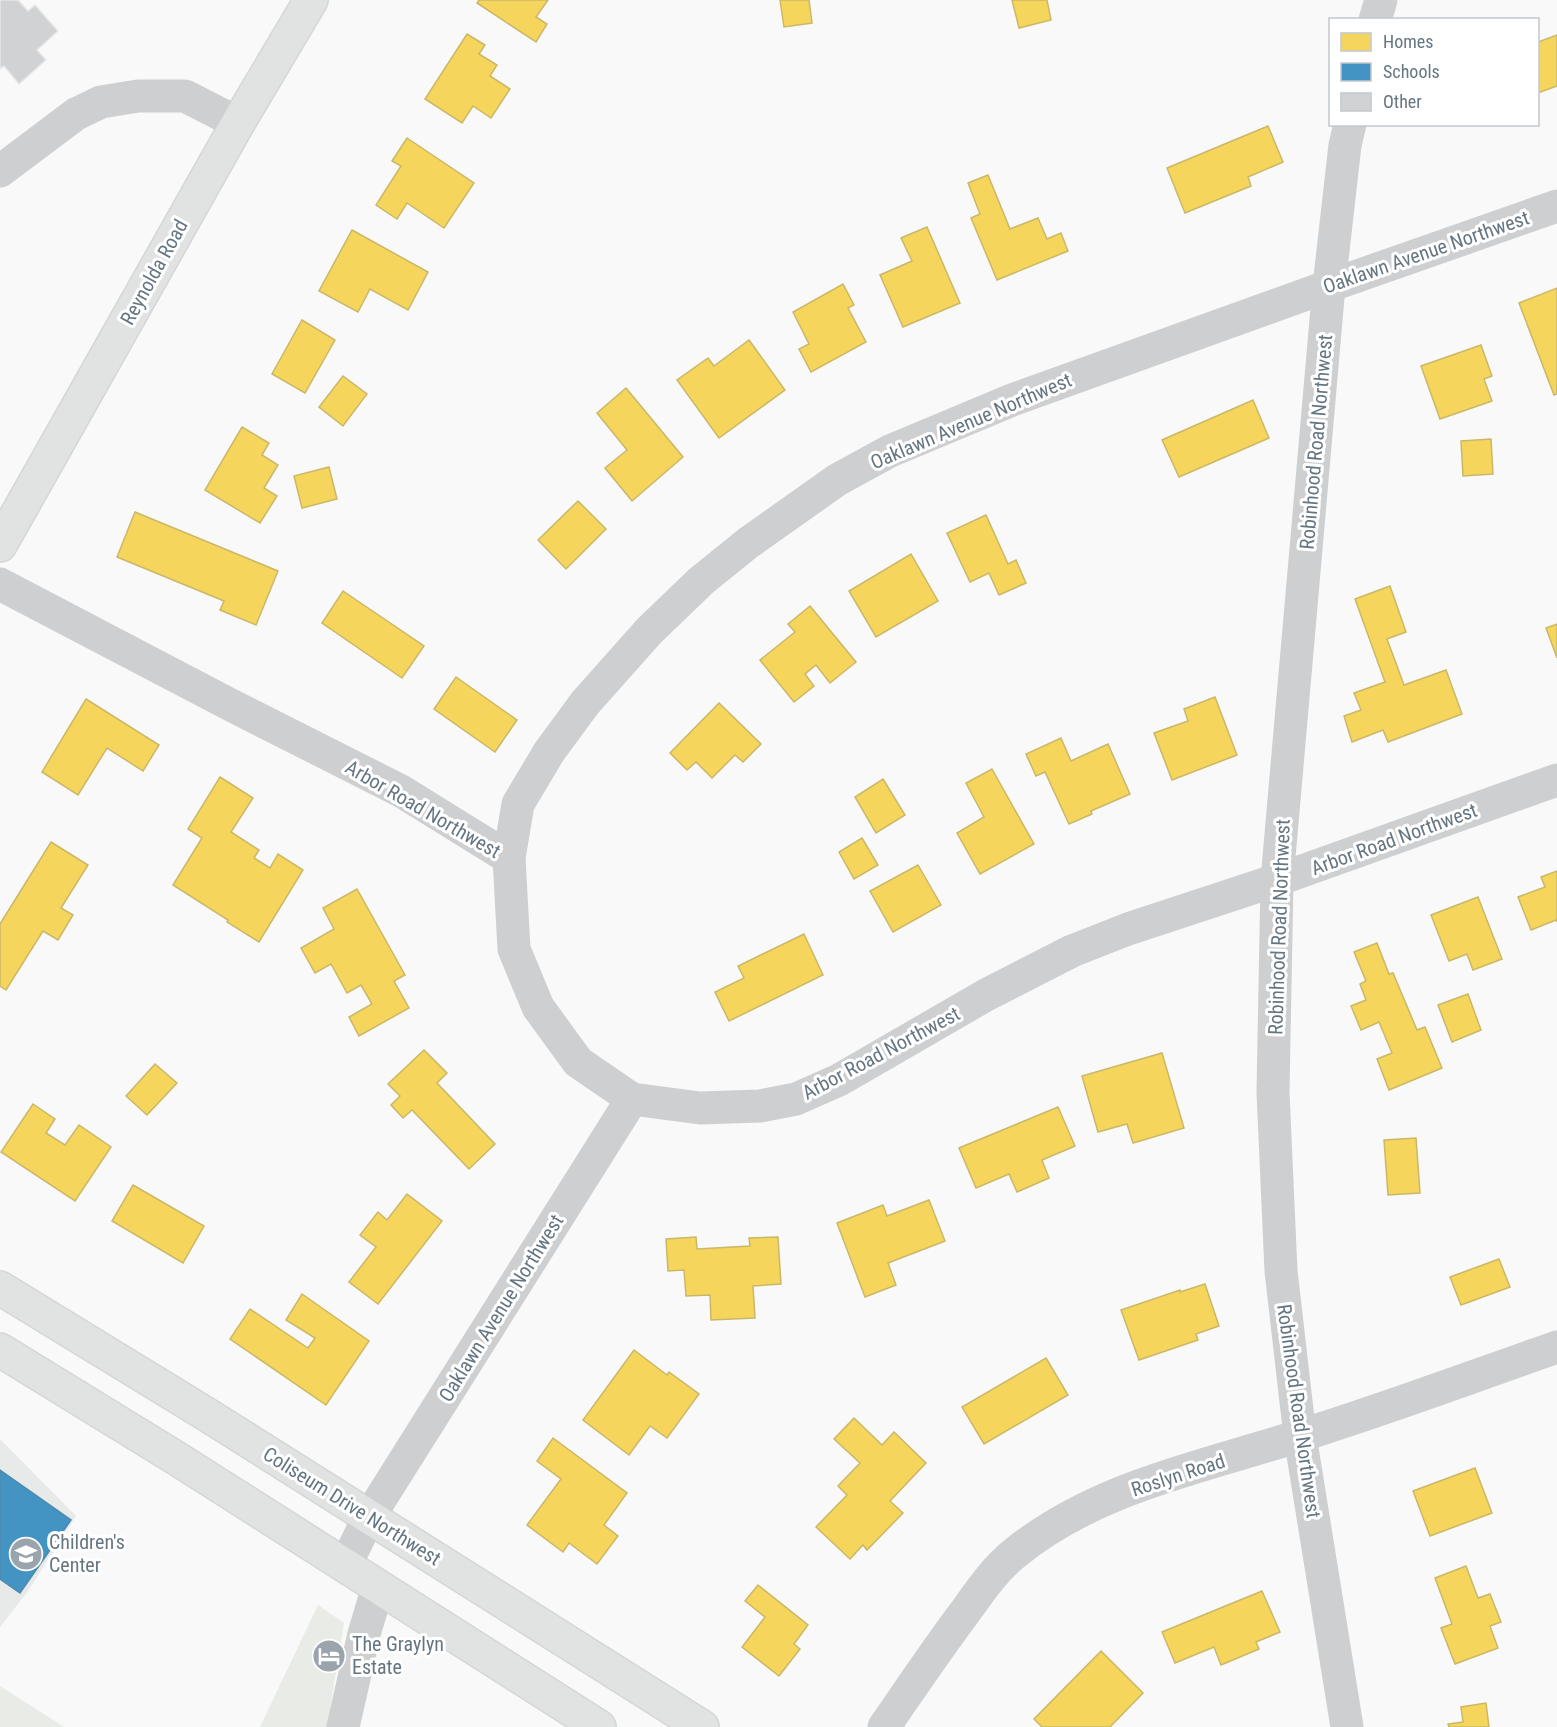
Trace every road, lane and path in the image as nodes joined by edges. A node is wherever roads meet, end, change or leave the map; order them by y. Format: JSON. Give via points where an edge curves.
{"nodes":[{"id":1,"x":311,"y":0,"type":"edge"},
{"id":2,"x":1381,"y":0,"type":"edge"},
{"id":3,"x":1376,"y":18,"type":"edge"},
{"id":4,"x":238,"y":123,"type":"junction"},
{"id":5,"x":1350,"y":126,"type":"edge"},
{"id":6,"x":0,"y":171,"type":"edge"},
{"id":7,"x":1557,"y":206,"type":"edge"},
{"id":8,"x":1329,"y":286,"type":"junction"},
{"id":9,"x":0,"y":545,"type":"edge"},
{"id":10,"x":0,"y":584,"type":"edge"},
{"id":11,"x":1557,"y":780,"type":"edge"},
{"id":12,"x":509,"y":858,"type":"junction"},
{"id":13,"x":1277,"y":880,"type":"junction"},
{"id":14,"x":632,"y":1099,"type":"junction"},
{"id":15,"x":0,"y":1288,"type":"edge"},
{"id":16,"x":1557,"y":1347,"type":"edge"},
{"id":17,"x":0,"y":1350,"type":"edge"},
{"id":18,"x":1300,"y":1436,"type":"junction"},
{"id":19,"x":369,"y":1517,"type":"junction"},
{"id":20,"x":345,"y":1566,"type":"junction"},
{"id":21,"x":378,"y":1587,"type":"junction"},
{"id":22,"x":343,"y":1727,"type":"edge"},
{"id":23,"x":599,"y":1727,"type":"edge"},
{"id":24,"x":702,"y":1727,"type":"edge"},
{"id":25,"x":884,"y":1727,"type":"edge"},
{"id":26,"x":1347,"y":1727,"type":"edge"}],
"edges":[{"from":1,"to":4,"type":"main road","name":"Reynolda Road"},
{"from":2,"to":3,"type":"street"},
{"from":4,"to":6,"type":"street","via":[[185,96],[138,96],[101,102],[76,114]]},
{"from":4,"to":9,"type":"main road","name":"Reynolda Road"},
{"from":5,"to":8,"type":"street","name":"Robinhood Road Northwest"},
{"from":7,"to":8,"type":"street","name":"Oaklawn Avenue Northwest"},
{"from":8,"to":12,"type":"street","name":"Oaklawn Avenue Northwest","via":[[1012,400],[890,451],[837,480],[701,581],[585,704],[549,752],[518,804]]},
{"from":8,"to":13,"type":"street","name":"Robinhood Road Northwest"},
{"from":10,"to":12,"type":"street","name":"Arbor Road Northwest","via":[[400,791]]},
{"from":11,"to":13,"type":"street","name":"Arbor Road Northwest"},
{"from":12,"to":14,"type":"street","name":"Arbor Road Northwest","via":[[514,949],[538,1007],[579,1062]]},
{"from":13,"to":14,"type":"street","name":"Arbor Road Northwest","via":[[1072,951],[986,995],[839,1080],[796,1099],[760,1106],[700,1108]]},
{"from":13,"to":18,"type":"street","name":"Robinhood Road Northwest","via":[[1274,1092],[1281,1271]]},
{"from":14,"to":19,"type":"street","name":"Oaklawn Avenue Northwest"},
{"from":15,"to":19,"type":"main road","name":"Coliseum Drive Northwest"},
{"from":16,"to":18,"type":"street","name":"Roslyn Road"},
{"from":17,"to":20,"type":"main road"},
{"from":18,"to":25,"type":"street","name":"Roslyn Road","via":[[1151,1481],[1052,1526],[1013,1554],[988,1580]]},
{"from":18,"to":26,"type":"street","name":"Robinhood Road Northwest"},
{"from":19,"to":20,"type":"street","name":"Oaklawn Avenue Northwest"},
{"from":19,"to":24,"type":"main road","name":"Coliseum Drive Northwest"},
{"from":20,"to":21,"type":"main road"},
{"from":21,"to":22,"type":"street"},
{"from":21,"to":23,"type":"main road"}]}
